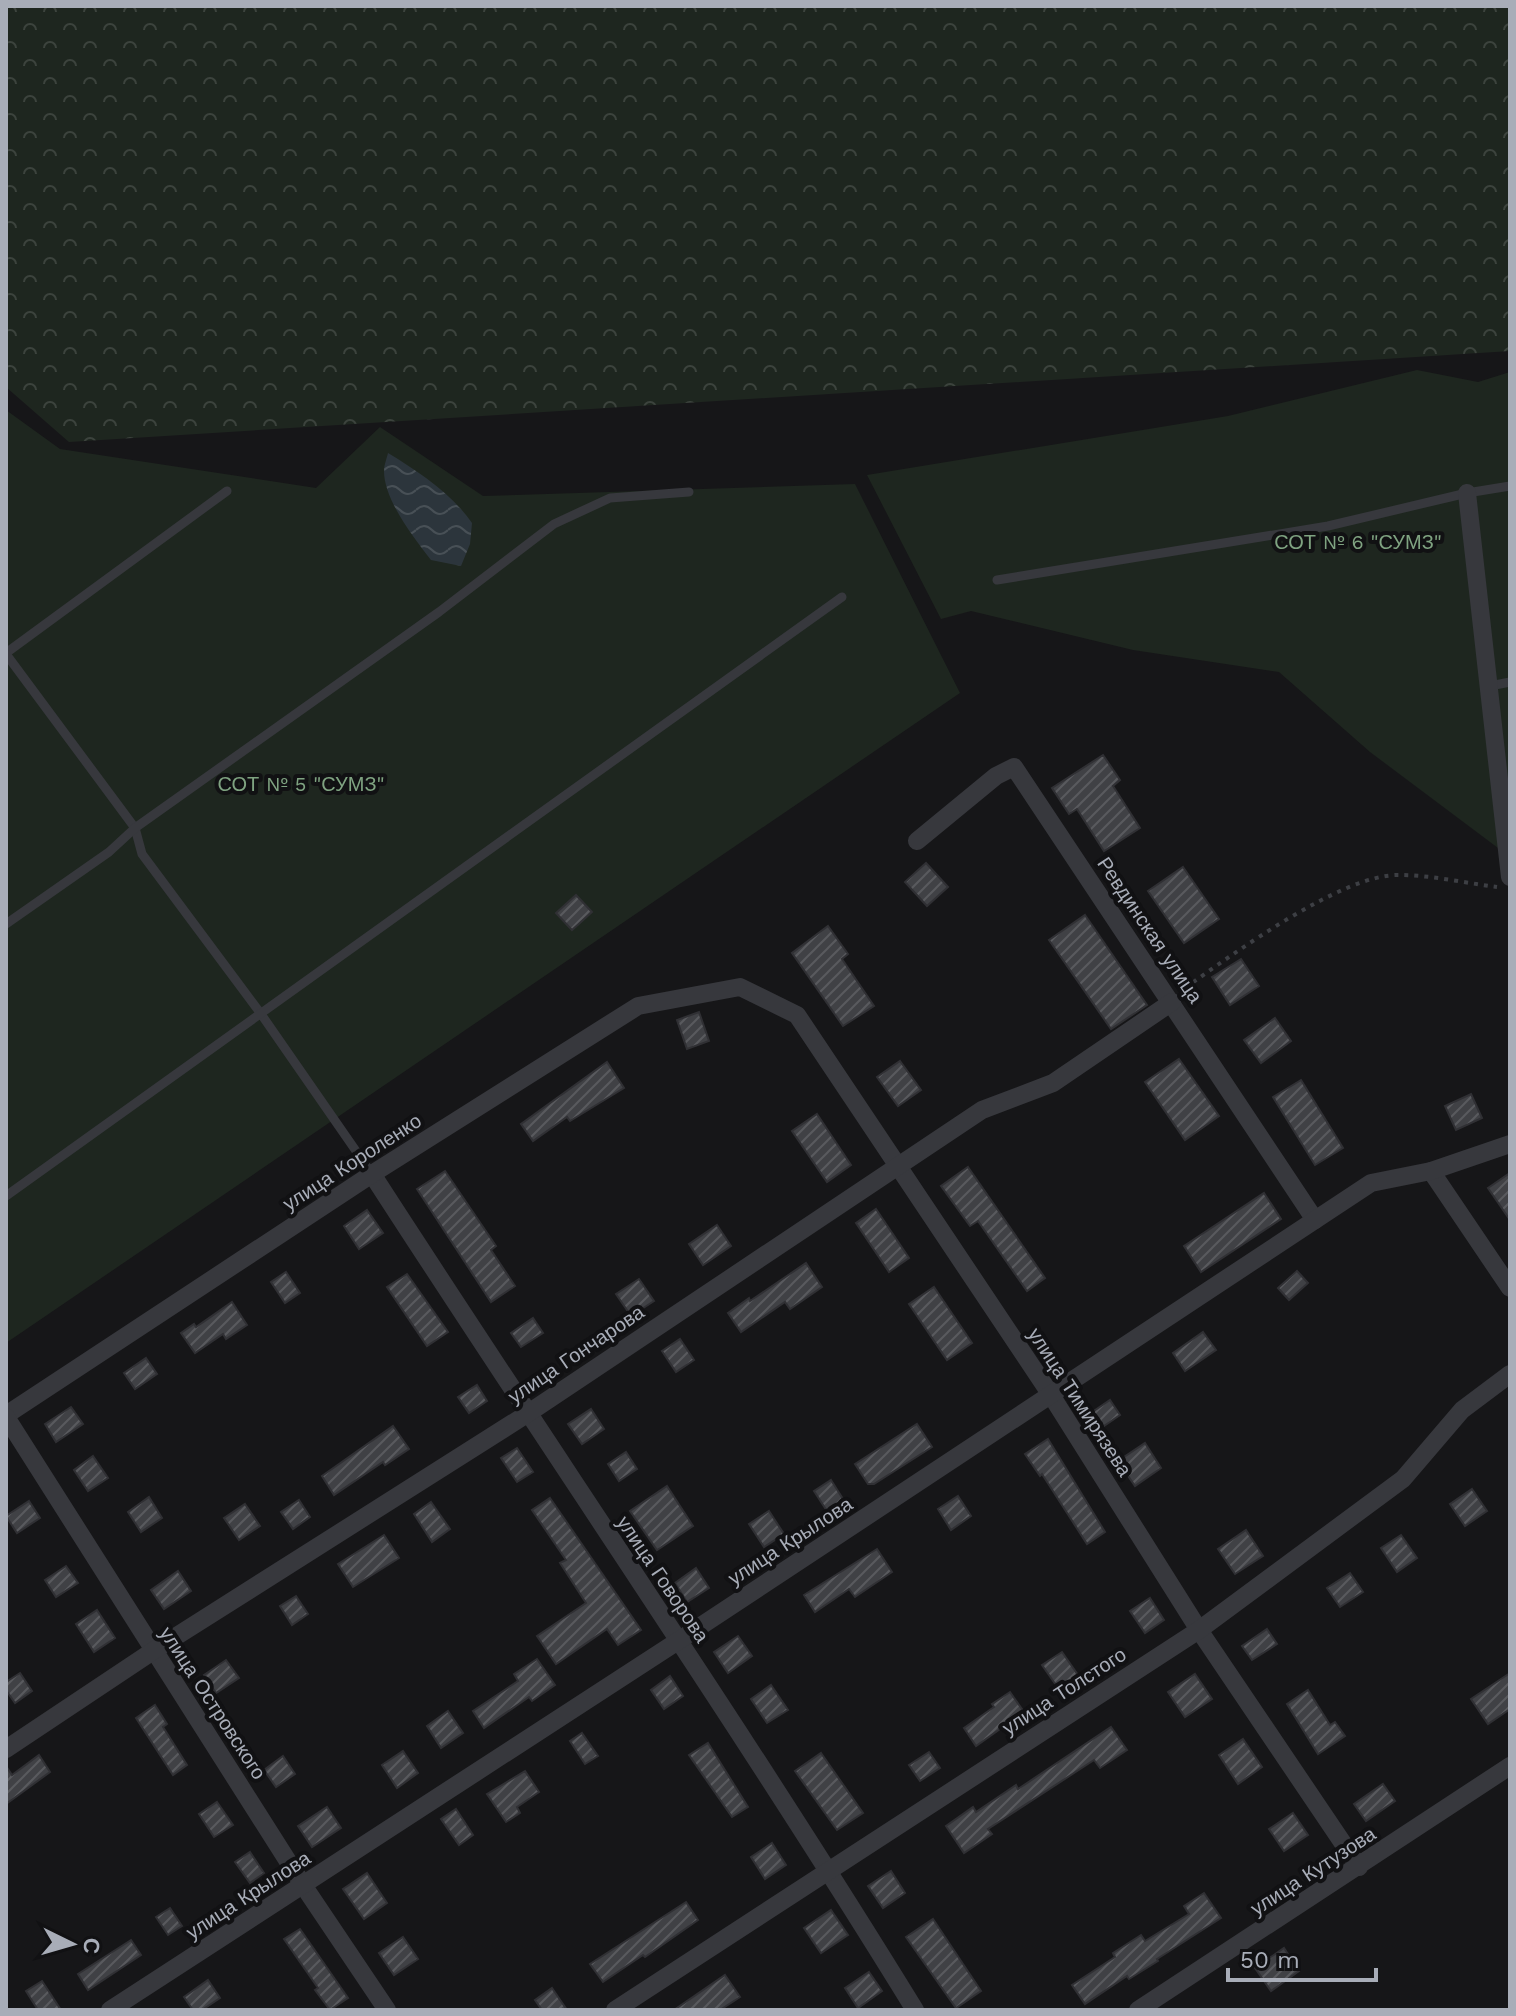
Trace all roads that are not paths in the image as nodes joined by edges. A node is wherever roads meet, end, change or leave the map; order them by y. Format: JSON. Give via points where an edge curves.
{"nodes":[{"id":1,"x":1510,"y":486,"type":"edge"},
{"id":2,"x":227,"y":491,"type":"dead end"},
{"id":3,"x":689,"y":492,"type":"dead end"},
{"id":4,"x":1467,"y":493,"type":"junction"},
{"id":5,"x":997,"y":580,"type":"dead end"},
{"id":6,"x":842,"y":597,"type":"dead end"},
{"id":7,"x":6,"y":654,"type":"edge"},
{"id":8,"x":1510,"y":682,"type":"edge"},
{"id":9,"x":1490,"y":686,"type":"junction"},
{"id":10,"x":1507,"y":802,"type":"edge"},
{"id":11,"x":135,"y":828,"type":"junction"},
{"id":12,"x":917,"y":841,"type":"dead end"},
{"id":13,"x":1510,"y":877,"type":"edge"},
{"id":14,"x":6,"y":924,"type":"edge"},
{"id":15,"x":740,"y":987,"type":"joint"},
{"id":16,"x":1171,"y":1000,"type":"junction"},
{"id":17,"x":261,"y":1014,"type":"junction"},
{"id":18,"x":1510,"y":1144,"type":"edge"},
{"id":19,"x":896,"y":1167,"type":"junction"},
{"id":20,"x":1431,"y":1171,"type":"junction"},
{"id":21,"x":372,"y":1174,"type":"junction"},
{"id":22,"x":6,"y":1196,"type":"edge"},
{"id":23,"x":1315,"y":1220,"type":"junction"},
{"id":24,"x":1510,"y":1288,"type":"edge"},
{"id":25,"x":1510,"y":1374,"type":"edge"},
{"id":26,"x":1051,"y":1395,"type":"junction"},
{"id":27,"x":527,"y":1414,"type":"junction"},
{"id":28,"x":6,"y":1416,"type":"edge"},
{"id":29,"x":1199,"y":1630,"type":"junction"},
{"id":30,"x":678,"y":1641,"type":"junction"},
{"id":31,"x":153,"y":1651,"type":"junction"},
{"id":32,"x":6,"y":1749,"type":"edge"},
{"id":33,"x":1510,"y":1766,"type":"edge"},
{"id":34,"x":1359,"y":1867,"type":"junction"},
{"id":35,"x":829,"y":1871,"type":"junction"},
{"id":36,"x":303,"y":1885,"type":"junction"},
{"id":37,"x":110,"y":2010,"type":"edge"},
{"id":38,"x":387,"y":2010,"type":"edge"},
{"id":39,"x":615,"y":2010,"type":"edge"},
{"id":40,"x":915,"y":2010,"type":"edge"},
{"id":41,"x":1138,"y":2010,"type":"edge"}],
"edges":[{"from":1,"to":4,"type":"lane"},
{"from":2,"to":7,"type":"lane"},
{"from":3,"to":11,"type":"lane","via":[[610,498],[554,524]]},
{"from":4,"to":5,"type":"lane","via":[[1328,526]]},
{"from":4,"to":9,"type":"street"},
{"from":6,"to":17,"type":"lane"},
{"from":7,"to":11,"type":"lane"},
{"from":8,"to":9,"type":"lane"},
{"from":9,"to":10,"type":"street"},
{"from":10,"to":13,"type":"street"},
{"from":11,"to":14,"type":"lane"},
{"from":11,"to":17,"type":"lane","via":[[142,854]]},
{"from":12,"to":16,"type":"street","name":"Ревдинская улица","via":[[1014,767]]},
{"from":15,"to":19,"type":"street","name":"улица Тимирязева","via":[[797,1015]]},
{"from":15,"to":21,"type":"street","name":"улица Короленко","via":[[638,1006]]},
{"from":16,"to":19,"type":"street","name":"улица Гончарова","via":[[1053,1083],[982,1110]]},
{"from":16,"to":23,"type":"street","name":"Ревдинская улица"},
{"from":17,"to":21,"type":"lane"},
{"from":17,"to":22,"type":"lane"},
{"from":18,"to":20,"type":"street","name":"улица Крылова"},
{"from":19,"to":26,"type":"street","name":"улица Тимирязева"},
{"from":19,"to":27,"type":"street","name":"улица Гончарова"},
{"from":20,"to":23,"type":"street","name":"улица Крылова","via":[[1371,1183]]},
{"from":20,"to":24,"type":"street"},
{"from":21,"to":27,"type":"street","name":"улица Говорова"},
{"from":21,"to":28,"type":"street","name":"улица Короленко"},
{"from":23,"to":26,"type":"street","name":"улица Крылова"},
{"from":25,"to":29,"type":"street","name":"улица Толстого","via":[[1462,1410],[1403,1479]]},
{"from":26,"to":29,"type":"street","name":"улица Тимирязева"},
{"from":26,"to":30,"type":"street","name":"улица Крылова"},
{"from":27,"to":30,"type":"street","name":"улица Говорова"},
{"from":27,"to":31,"type":"street","name":"улица Гончарова"},
{"from":28,"to":31,"type":"street","name":"улица Островского"},
{"from":29,"to":34,"type":"street","name":"улица Тимирязева"},
{"from":29,"to":35,"type":"street","name":"улица Толстого"},
{"from":30,"to":35,"type":"street","name":"улица Говорова"},
{"from":30,"to":36,"type":"street","name":"улица Крылова"},
{"from":31,"to":32,"type":"street","name":"улица Гончарова"},
{"from":31,"to":36,"type":"street","name":"улица Островского"},
{"from":33,"to":34,"type":"street","name":"улица Кутузова"},
{"from":34,"to":41,"type":"street","name":"улица Кутузова"},
{"from":35,"to":39,"type":"street","name":"улица Толстого"},
{"from":35,"to":40,"type":"street","name":"улица Говорова"},
{"from":36,"to":37,"type":"street","name":"улица Крылова"},
{"from":36,"to":38,"type":"street","name":"улица Островского"}]}
